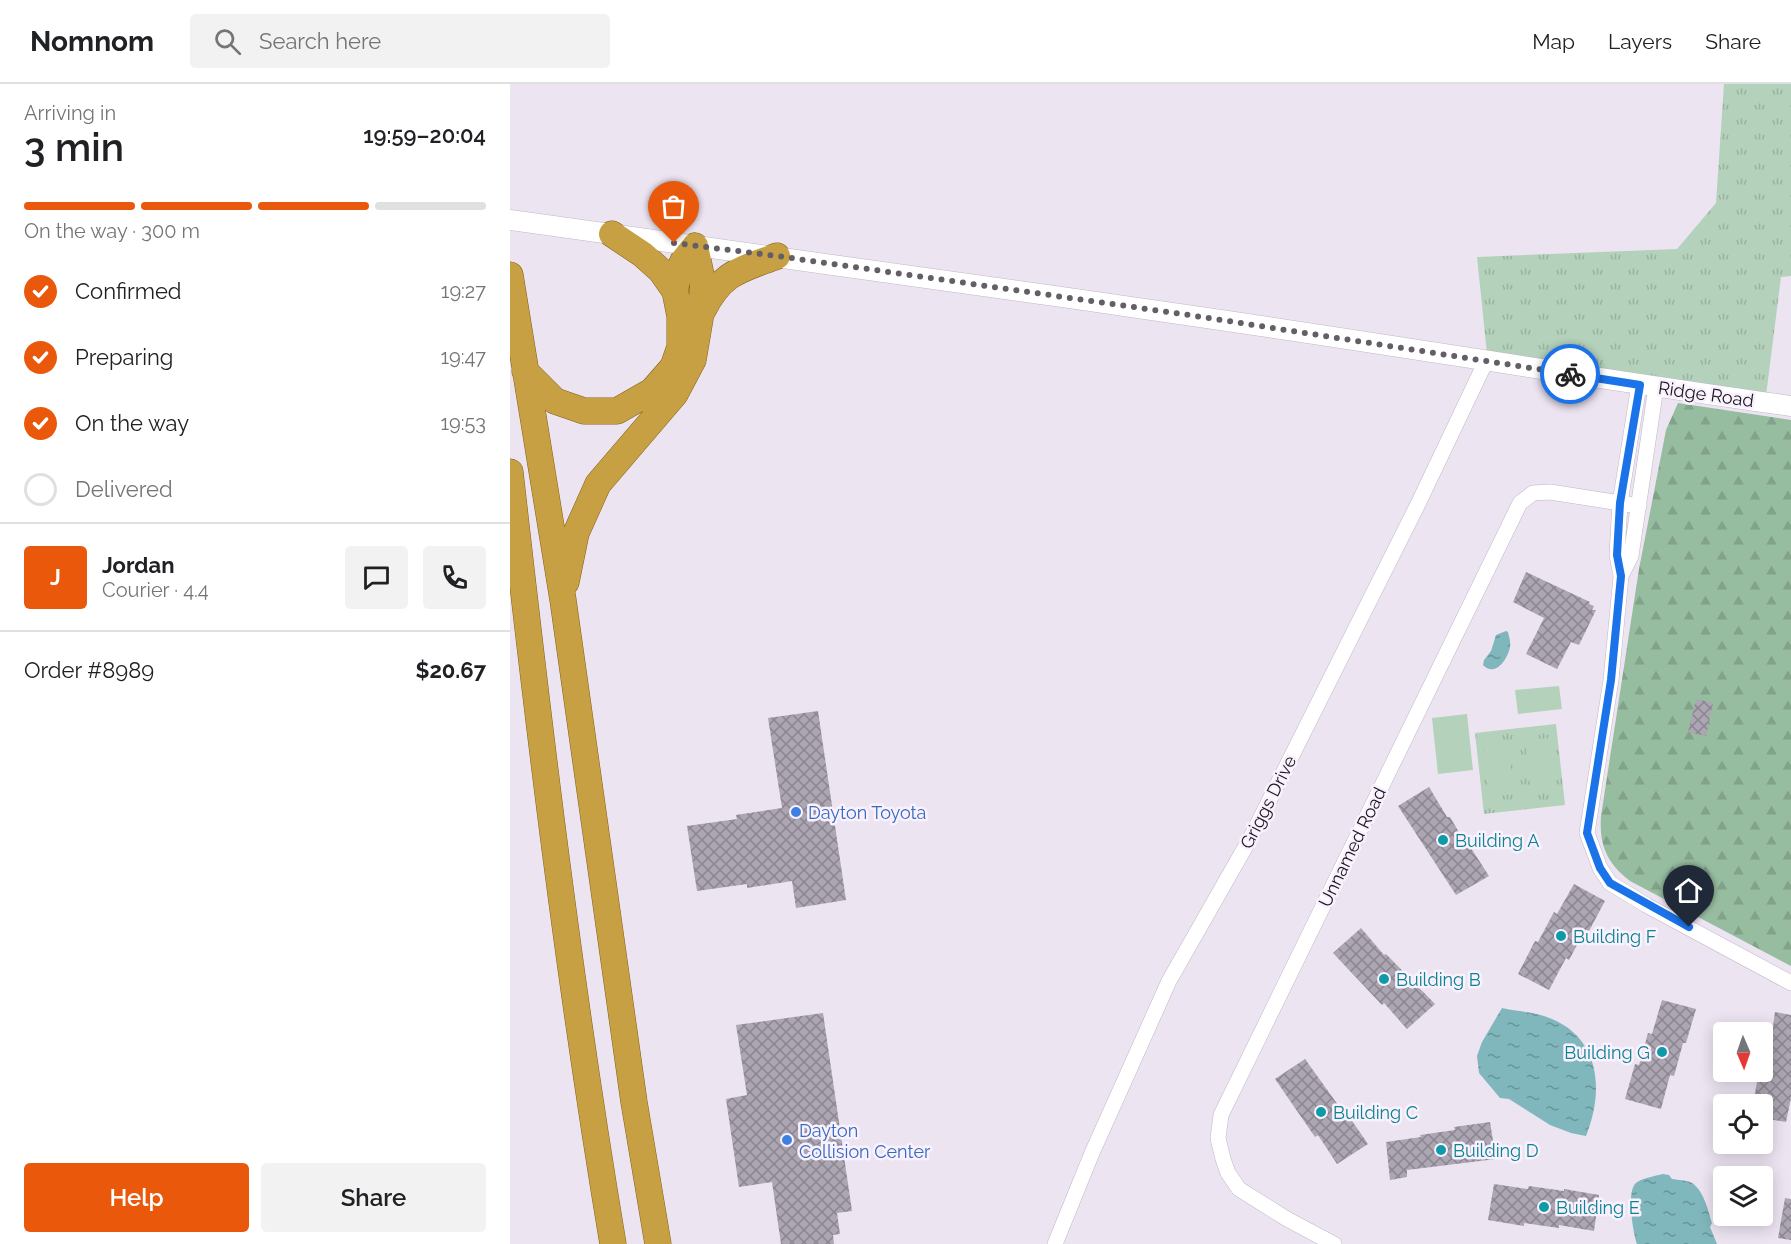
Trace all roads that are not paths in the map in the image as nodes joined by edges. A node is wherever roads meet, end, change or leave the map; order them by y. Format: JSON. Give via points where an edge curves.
{"nodes":[{"id":1,"x":510,"y":220,"type":"edge"},
{"id":2,"x":612,"y":234,"type":"junction"},
{"id":3,"x":695,"y":246,"type":"junction"},
{"id":4,"x":777,"y":256,"type":"junction"},
{"id":5,"x":510,"y":275,"type":"edge"},
{"id":6,"x":675,"y":291,"type":"junction"},
{"id":7,"x":701,"y":313,"type":"junction"},
{"id":8,"x":1486,"y":361,"type":"junction"},
{"id":9,"x":525,"y":371,"type":"junction"},
{"id":10,"x":1648,"y":386,"type":"junction"},
{"id":11,"x":1791,"y":406,"type":"edge"},
{"id":12,"x":510,"y":472,"type":"edge"},
{"id":13,"x":1620,"y":503,"type":"junction"},
{"id":14,"x":1639,"y":506,"type":"junction"},
{"id":15,"x":1621,"y":576,"type":"junction"},
{"id":16,"x":510,"y":597,"type":"edge"},
{"id":17,"x":563,"y":600,"type":"junction"},
{"id":18,"x":534,"y":684,"type":"junction"},
{"id":19,"x":1791,"y":983,"type":"edge"},
{"id":20,"x":613,"y":1244,"type":"edge"},
{"id":21,"x":658,"y":1244,"type":"edge"},
{"id":22,"x":1055,"y":1244,"type":"edge"},
{"id":23,"x":1334,"y":1244,"type":"edge"}],
"edges":[{"from":1,"to":2,"type":"street","name":"Ridge Road"},
{"from":2,"to":3,"type":"street","name":"Ridge Road"},
{"from":2,"to":6,"type":"highway","via":[[661,270]]},
{"from":3,"to":4,"type":"street","name":"Ridge Road"},
{"from":3,"to":6,"type":"highway","via":[[683,261]]},
{"from":3,"to":7,"type":"highway","via":[[703,285]]},
{"from":4,"to":7,"type":"highway","via":[[731,274],[712,292]]},
{"from":4,"to":8,"type":"street","name":"Ridge Road"},
{"from":5,"to":9,"type":"highway"},
{"from":6,"to":9,"type":"highway","via":[[680,347],[673,368],[652,392],[617,411],[584,411],[555,401]]},
{"from":7,"to":17,"type":"highway","via":[[693,360],[675,394],[598,484],[576,533]]},
{"from":8,"to":10,"type":"street","name":"Ridge Road"},
{"from":8,"to":22,"type":"street","name":"Griggs Drive","via":[[1251,837],[1168,981]]},
{"from":9,"to":17,"type":"highway"},
{"from":10,"to":11,"type":"street","name":"Ridge Road"},
{"from":10,"to":13,"type":"street"},
{"from":10,"to":14,"type":"street"},
{"from":12,"to":18,"type":"highway"},
{"from":13,"to":14,"type":"street","name":"Unnamed Road"},
{"from":13,"to":15,"type":"street","via":[[1617,555]]},
{"from":13,"to":23,"type":"street","name":"Unnamed Road","via":[[1550,492],[1533,493],[1520,503],[1221,1115],[1218,1138],[1222,1159],[1239,1189]]},
{"from":14,"to":15,"type":"street","via":[[1631,556]]},
{"from":15,"to":19,"type":"street","via":[[1611,680],[1587,833],[1591,847],[1610,883]]},
{"from":16,"to":18,"type":"highway"},
{"from":17,"to":21,"type":"highway","via":[[634,1102]]},
{"from":18,"to":20,"type":"highway"}]}
